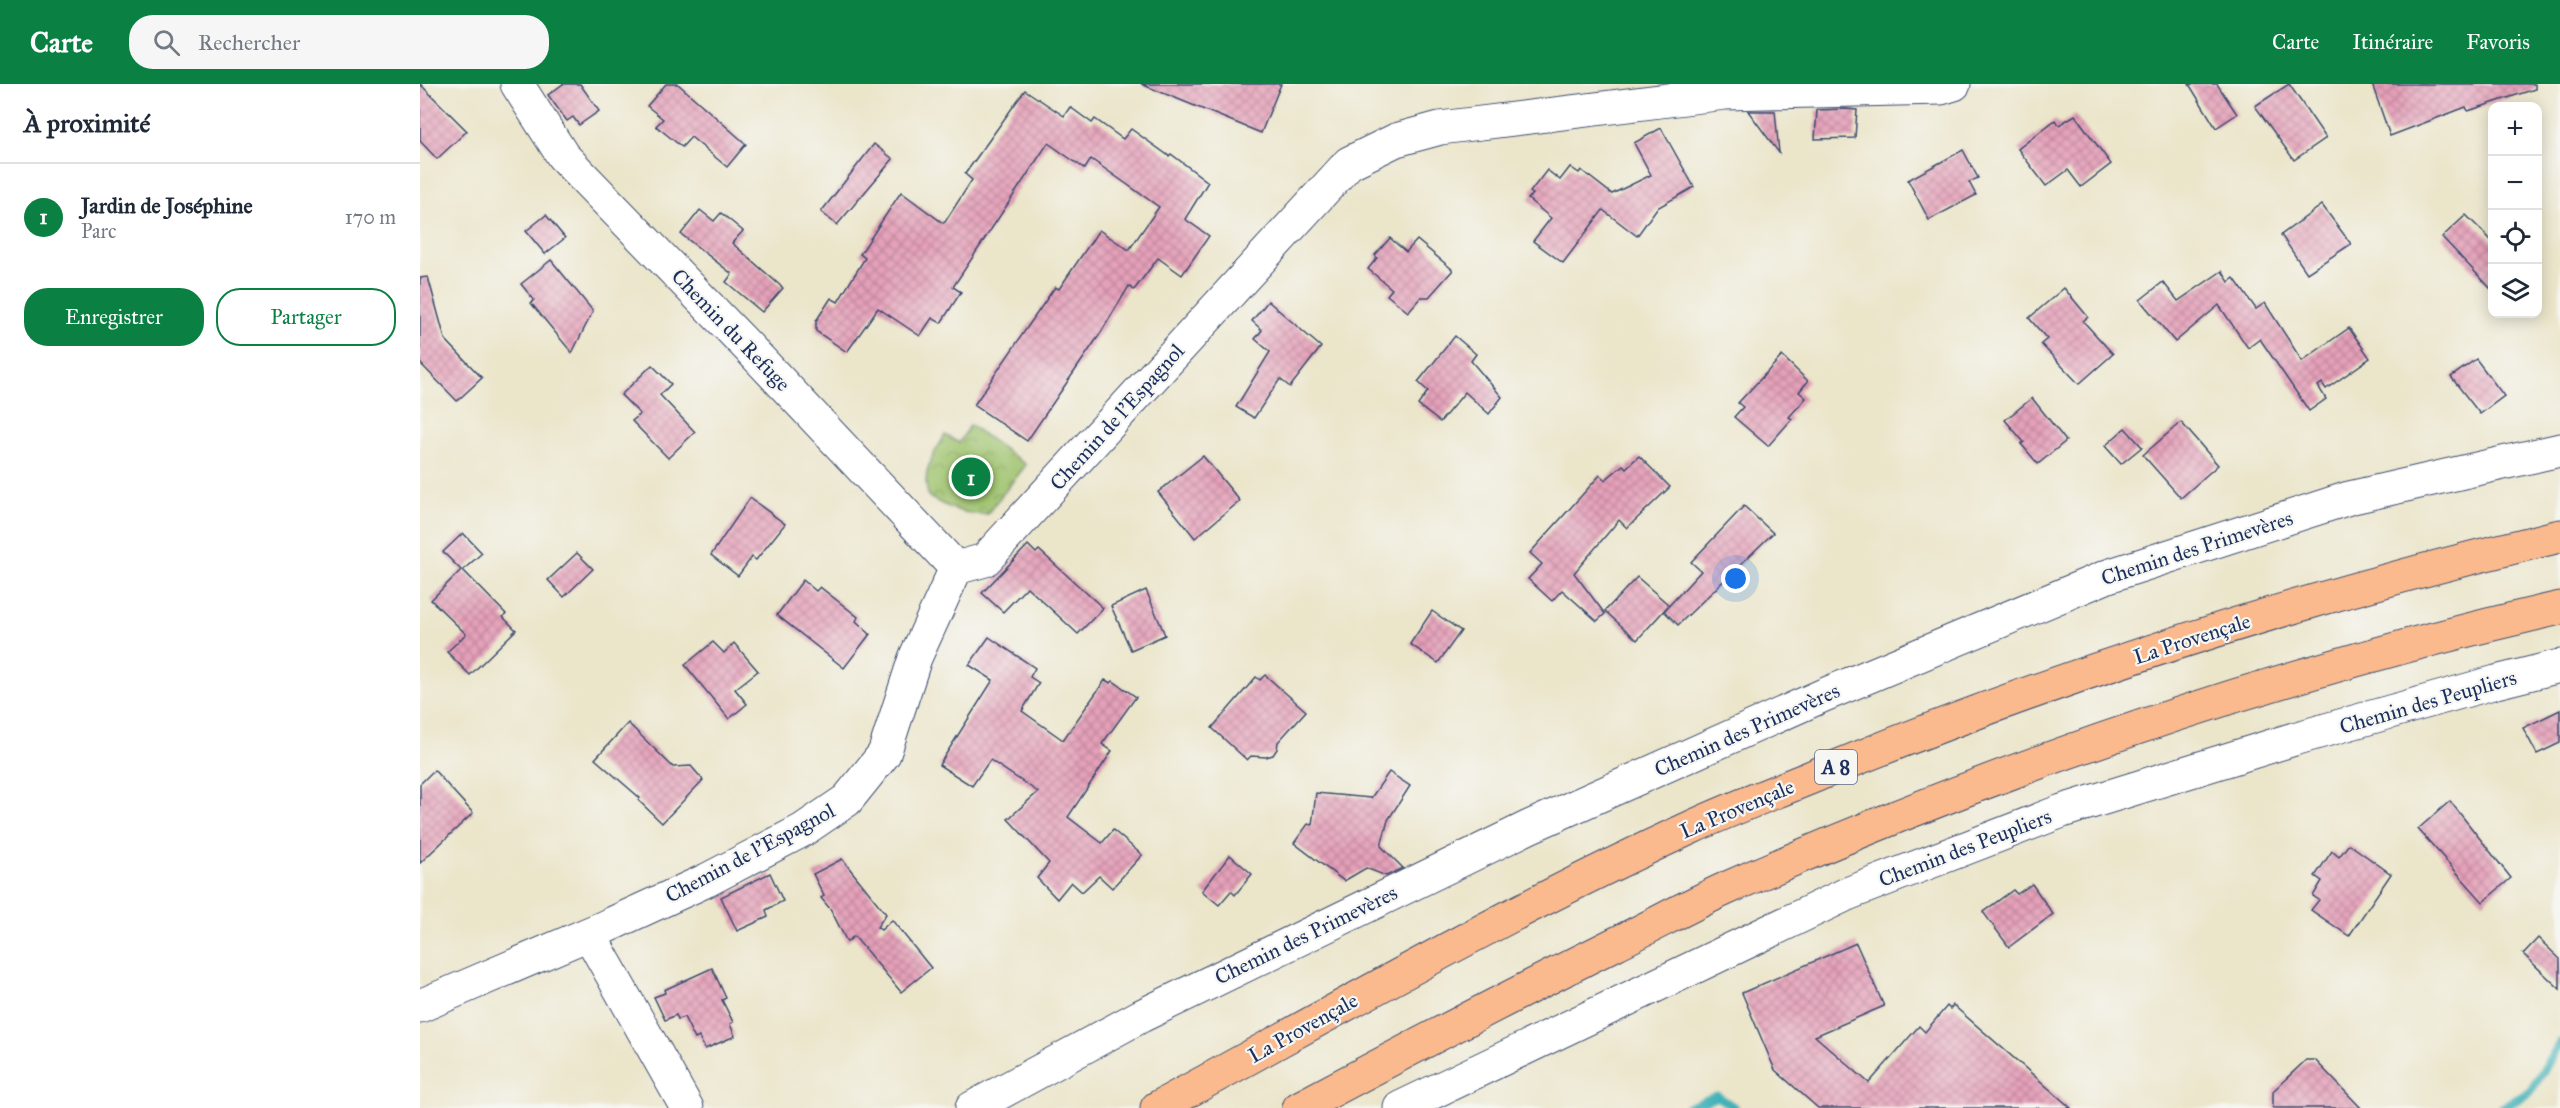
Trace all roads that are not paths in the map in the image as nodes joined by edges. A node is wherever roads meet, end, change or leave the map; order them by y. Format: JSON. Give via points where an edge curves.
{"nodes":[{"id":1,"x":517,"y":84,"type":"edge"},
{"id":2,"x":1954,"y":84,"type":"edge"},
{"id":3,"x":2560,"y":450,"type":"edge"},
{"id":4,"x":2560,"y":536,"type":"edge"},
{"id":5,"x":956,"y":568,"type":"junction"},
{"id":6,"x":2560,"y":608,"type":"edge"},
{"id":7,"x":2560,"y":666,"type":"edge"},
{"id":8,"x":589,"y":934,"type":"junction"},
{"id":9,"x":420,"y":1006,"type":"edge"},
{"id":10,"x":687,"y":1108,"type":"edge"},
{"id":11,"x":972,"y":1108,"type":"edge"},
{"id":12,"x":1157,"y":1108,"type":"edge"},
{"id":13,"x":1299,"y":1108,"type":"edge"},
{"id":14,"x":1400,"y":1108,"type":"edge"}],
"edges":[{"from":1,"to":5,"type":"street","name":"Chemin du Refuge","via":[[563,156]]},
{"from":2,"to":5,"type":"street","name":"Chemin de l'Espagnol","via":[[1941,88],[1725,93],[1440,128],[1395,140],[1349,163],[985,560]]},
{"from":3,"to":11,"type":"street","name":"Chemin des Primevères","via":[[2349,498],[2108,576],[1824,695],[1529,827],[1141,1016]]},
{"from":4,"to":12,"type":"highway","name":"La Provençale","number":"A 8","via":[[2300,603],[2072,678],[1907,738],[1693,827],[1483,929]]},
{"from":5,"to":8,"type":"street","name":"Chemin de l'Espagnol","via":[[915,658],[884,754],[847,800],[803,830]]},
{"from":6,"to":13,"type":"highway","via":[[2358,657],[2143,726],[1947,796],[1723,891],[1511,995]]},
{"from":7,"to":14,"type":"street","name":"Chemin des Peupliers","via":[[2294,739],[2019,827],[1847,894]]},
{"from":8,"to":9,"type":"street","name":"Chemin de l'Espagnol"},
{"from":8,"to":10,"type":"street"}]}
